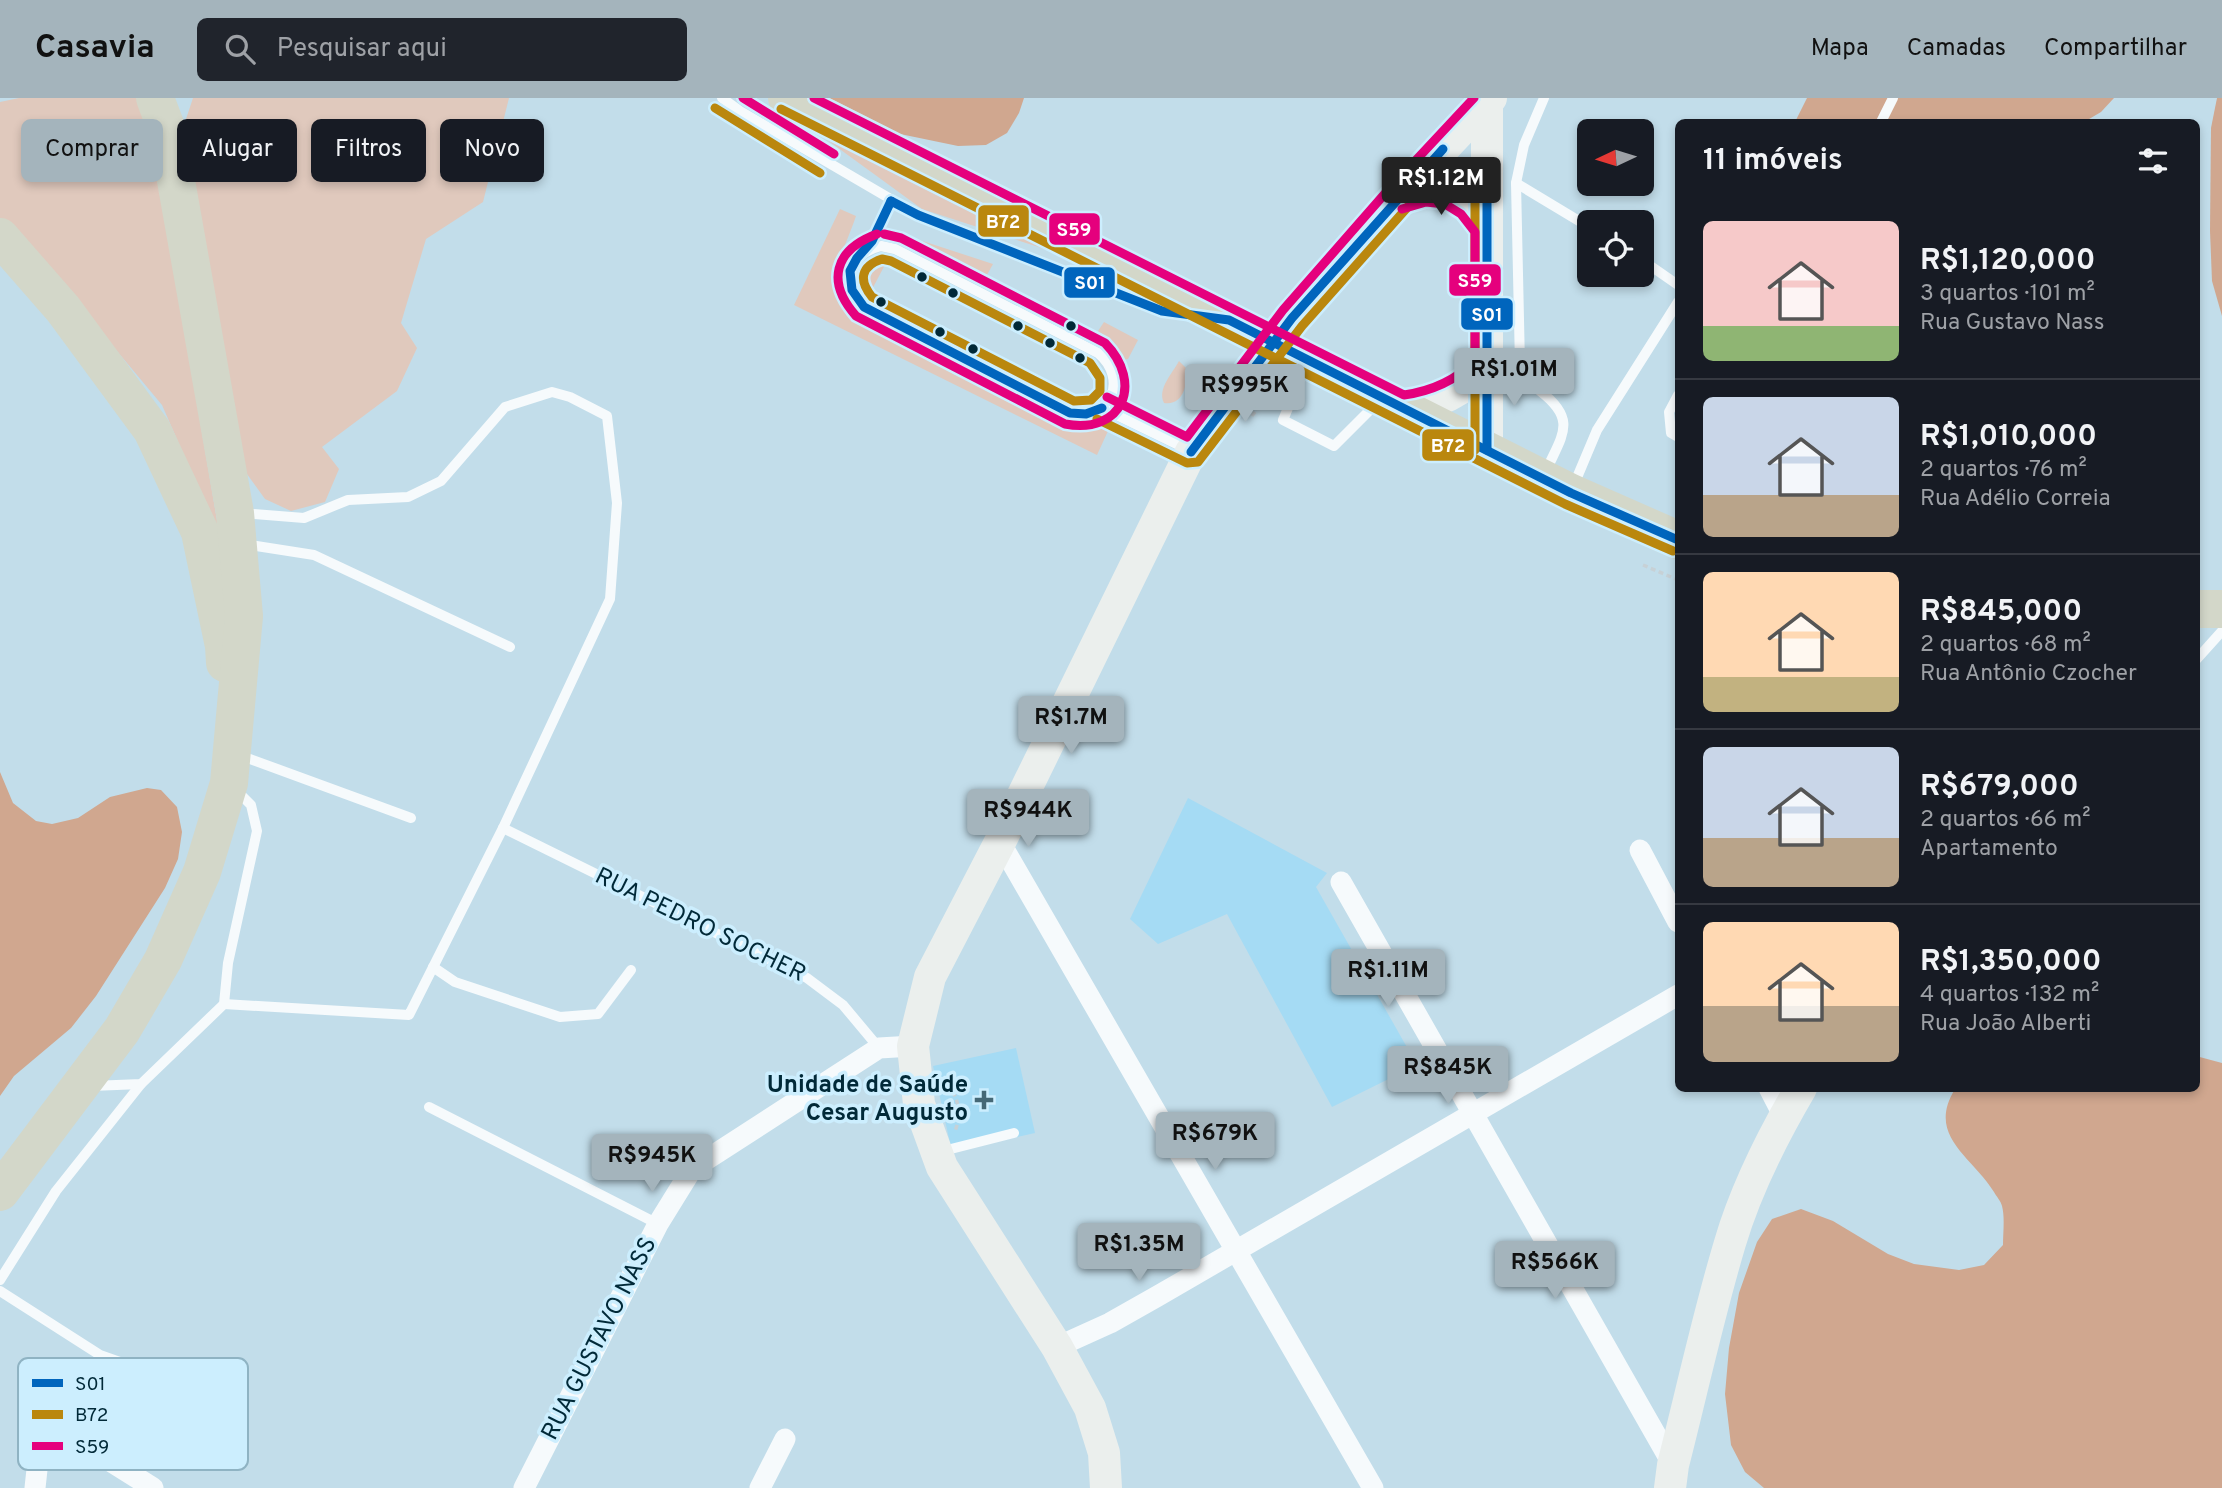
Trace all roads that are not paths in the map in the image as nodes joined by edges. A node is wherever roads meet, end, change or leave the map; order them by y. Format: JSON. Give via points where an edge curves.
{"nodes":[{"id":1,"x":722,"y":98,"type":"edge"},
{"id":2,"x":787,"y":98,"type":"edge"},
{"id":3,"x":1544,"y":98,"type":"edge"},
{"id":4,"x":1893,"y":98,"type":"edge"},
{"id":5,"x":1489,"y":100,"type":"edge"},
{"id":6,"x":167,"y":109,"type":"edge"},
{"id":7,"x":1882,"y":119,"type":"edge"},
{"id":8,"x":1443,"y":149,"type":"junction"},
{"id":9,"x":1490,"y":187,"type":"junction"},
{"id":10,"x":1398,"y":197,"type":"junction"},
{"id":11,"x":891,"y":201,"type":"junction"},
{"id":12,"x":1577,"y":222,"type":"edge"},
{"id":13,"x":0,"y":237,"type":"edge"},
{"id":14,"x":868,"y":250,"type":"junction"},
{"id":15,"x":1654,"y":268,"type":"edge"},
{"id":16,"x":1675,"y":283,"type":"edge"},
{"id":17,"x":1675,"y":307,"type":"edge"},
{"id":18,"x":1292,"y":318,"type":"dead end"},
{"id":19,"x":1229,"y":320,"type":"junction"},
{"id":20,"x":1308,"y":359,"type":"junction"},
{"id":21,"x":1256,"y":365,"type":"dead end"},
{"id":22,"x":1487,"y":366,"type":"junction"},
{"id":23,"x":1675,"y":401,"type":"edge"},
{"id":24,"x":1392,"y":403,"type":"junction"},
{"id":25,"x":1102,"y":408,"type":"junction"},
{"id":26,"x":1675,"y":435,"type":"edge"},
{"id":27,"x":1487,"y":450,"type":"junction"},
{"id":28,"x":1191,"y":452,"type":"junction"},
{"id":29,"x":1557,"y":486,"type":"junction"},
{"id":30,"x":237,"y":528,"type":"junction"},
{"id":31,"x":1675,"y":539,"type":"edge"},
{"id":32,"x":2200,"y":609,"type":"edge"},
{"id":33,"x":2222,"y":609,"type":"edge"},
{"id":34,"x":2222,"y":631,"type":"edge"},
{"id":35,"x":510,"y":647,"type":"dead end"},
{"id":36,"x":2200,"y":653,"type":"edge"},
{"id":37,"x":230,"y":767,"type":"junction"},
{"id":38,"x":411,"y":818,"type":"dead end"},
{"id":39,"x":503,"y":828,"type":"junction"},
{"id":40,"x":1000,"y":842,"type":"junction"},
{"id":41,"x":1640,"y":850,"type":"dead end"},
{"id":42,"x":1341,"y":882,"type":"dead end"},
{"id":43,"x":1675,"y":916,"type":"edge"},
{"id":44,"x":433,"y":967,"type":"junction"},
{"id":45,"x":631,"y":970,"type":"dead end"},
{"id":46,"x":1675,"y":997,"type":"edge"},
{"id":47,"x":224,"y":1004,"type":"junction"},
{"id":48,"x":913,"y":1046,"type":"junction"},
{"id":49,"x":879,"y":1048,"type":"junction"},
{"id":50,"x":141,"y":1084,"type":"junction"},
{"id":51,"x":79,"y":1086,"type":"junction"},
{"id":52,"x":1771,"y":1092,"type":"edge"},
{"id":53,"x":1799,"y":1092,"type":"edge"},
{"id":54,"x":429,"y":1107,"type":"dead end"},
{"id":55,"x":1472,"y":1116,"type":"junction"},
{"id":56,"x":1784,"y":1116,"type":"junction"},
{"id":57,"x":1014,"y":1133,"type":"dead end"},
{"id":58,"x":937,"y":1153,"type":"junction"},
{"id":59,"x":0,"y":1192,"type":"edge"},
{"id":60,"x":658,"y":1224,"type":"junction"},
{"id":61,"x":1237,"y":1250,"type":"junction"},
{"id":62,"x":0,"y":1280,"type":"edge"},
{"id":63,"x":0,"y":1291,"type":"edge"},
{"id":64,"x":1057,"y":1346,"type":"junction"},
{"id":65,"x":108,"y":1358,"type":"edge"},
{"id":66,"x":785,"y":1439,"type":"dead end"},
{"id":67,"x":37,"y":1470,"type":"edge"},
{"id":68,"x":124,"y":1470,"type":"edge"},
{"id":69,"x":1672,"y":1476,"type":"edge"},
{"id":70,"x":35,"y":1488,"type":"edge"},
{"id":71,"x":153,"y":1488,"type":"edge"},
{"id":72,"x":524,"y":1488,"type":"edge"},
{"id":73,"x":760,"y":1488,"type":"edge"},
{"id":74,"x":1105,"y":1488,"type":"edge"},
{"id":75,"x":1373,"y":1488,"type":"edge"}],
"edges":[{"from":1,"to":11,"type":"lane"},
{"from":2,"to":19,"type":"highway"},
{"from":3,"to":9,"type":"lane","via":[[1524,145]]},
{"from":4,"to":7,"type":"lane"},
{"from":5,"to":8,"type":"main road"},
{"from":5,"to":9,"type":"main road"},
{"from":6,"to":30,"type":"highway"},
{"from":8,"to":9,"type":"main road"},
{"from":8,"to":10,"type":"main road"},
{"from":9,"to":10,"type":"main road","via":[[1449,192],[1431,188]]},
{"from":9,"to":12,"type":"lane"},
{"from":9,"to":22,"type":"main road","via":[[1478,212],[1487,228]]},
{"from":9,"to":29,"type":"lane","via":[[1523,373],[1554,401],[1565,421]]},
{"from":10,"to":18,"type":"main road"},
{"from":11,"to":14,"type":"lane"},
{"from":11,"to":19,"type":"lane","via":[[1162,311]]},
{"from":13,"to":37,"type":"highway","via":[[62,309],[152,430],[200,532],[224,646]]},
{"from":14,"to":25,"type":"lane","via":[[895,249],[1098,353],[1112,369],[1114,379],[1114,390]]},
{"from":14,"to":25,"type":"lane","via":[[857,258],[849,284],[864,307],[1070,413]]},
{"from":15,"to":16,"type":"lane"},
{"from":17,"to":29,"type":"lane"},
{"from":19,"to":20,"type":"highway"},
{"from":20,"to":24,"type":"highway"},
{"from":20,"to":24,"type":"lane","via":[[1283,420],[1334,446]]},
{"from":21,"to":28,"type":"main road"},
{"from":22,"to":24,"type":"main road","via":[[1470,383],[1434,403]]},
{"from":22,"to":27,"type":"main road"},
{"from":23,"to":26,"type":"lane","via":[[1670,412]]},
{"from":24,"to":27,"type":"highway"},
{"from":25,"to":28,"type":"lane"},
{"from":27,"to":29,"type":"highway"},
{"from":28,"to":40,"type":"main road"},
{"from":29,"to":31,"type":"highway"},
{"from":30,"to":35,"type":"lane","via":[[314,555]]},
{"from":30,"to":37,"type":"highway","via":[[244,616]]},
{"from":30,"to":39,"type":"lane","via":[[304,518],[348,500],[408,497],[441,481],[505,407],[552,392],[607,416],[617,503],[610,599]]},
{"from":32,"to":33,"type":"highway"},
{"from":34,"to":36,"type":"lane"},
{"from":37,"to":38,"type":"lane"},
{"from":37,"to":47,"type":"lane","via":[[251,805],[257,831],[228,963]]},
{"from":37,"to":51,"type":"highway","via":[[202,872],[163,960],[122,1030]]},
{"from":39,"to":44,"type":"lane"},
{"from":39,"to":49,"type":"lane","name":"RUA PEDRO SOCHER","via":[[807,978],[843,1005]]},
{"from":40,"to":48,"type":"main road","via":[[930,977]]},
{"from":40,"to":61,"type":"street"},
{"from":41,"to":43,"type":"street"},
{"from":42,"to":55,"type":"street"},
{"from":44,"to":45,"type":"lane","via":[[455,982],[560,1017],[598,1014]]},
{"from":44,"to":47,"type":"lane","via":[[410,1015]]},
{"from":46,"to":55,"type":"street"},
{"from":47,"to":50,"type":"lane"},
{"from":48,"to":49,"type":"street","name":"RUA GUSTAVO NASS"},
{"from":48,"to":58,"type":"main road","via":[[919,1104]]},
{"from":49,"to":60,"type":"street","name":"RUA GUSTAVO NASS","via":[[692,1168]]},
{"from":50,"to":51,"type":"lane"},
{"from":50,"to":62,"type":"lane","via":[[56,1191]]},
{"from":51,"to":59,"type":"highway"},
{"from":52,"to":56,"type":"street"},
{"from":53,"to":56,"type":"main road"},
{"from":54,"to":60,"type":"lane"},
{"from":55,"to":61,"type":"street"},
{"from":55,"to":69,"type":"street"},
{"from":56,"to":69,"type":"main road","via":[[1731,1241]]},
{"from":57,"to":58,"type":"lane"},
{"from":58,"to":64,"type":"main road"},
{"from":60,"to":72,"type":"street","name":"RUA GUSTAVO NASS"},
{"from":61,"to":64,"type":"street","via":[[1110,1323]]},
{"from":61,"to":75,"type":"street"},
{"from":63,"to":65,"type":"lane"},
{"from":64,"to":74,"type":"main road","via":[[1090,1408],[1104,1453]]},
{"from":66,"to":73,"type":"street"},
{"from":67,"to":70,"type":"street"},
{"from":68,"to":71,"type":"street"}]}
